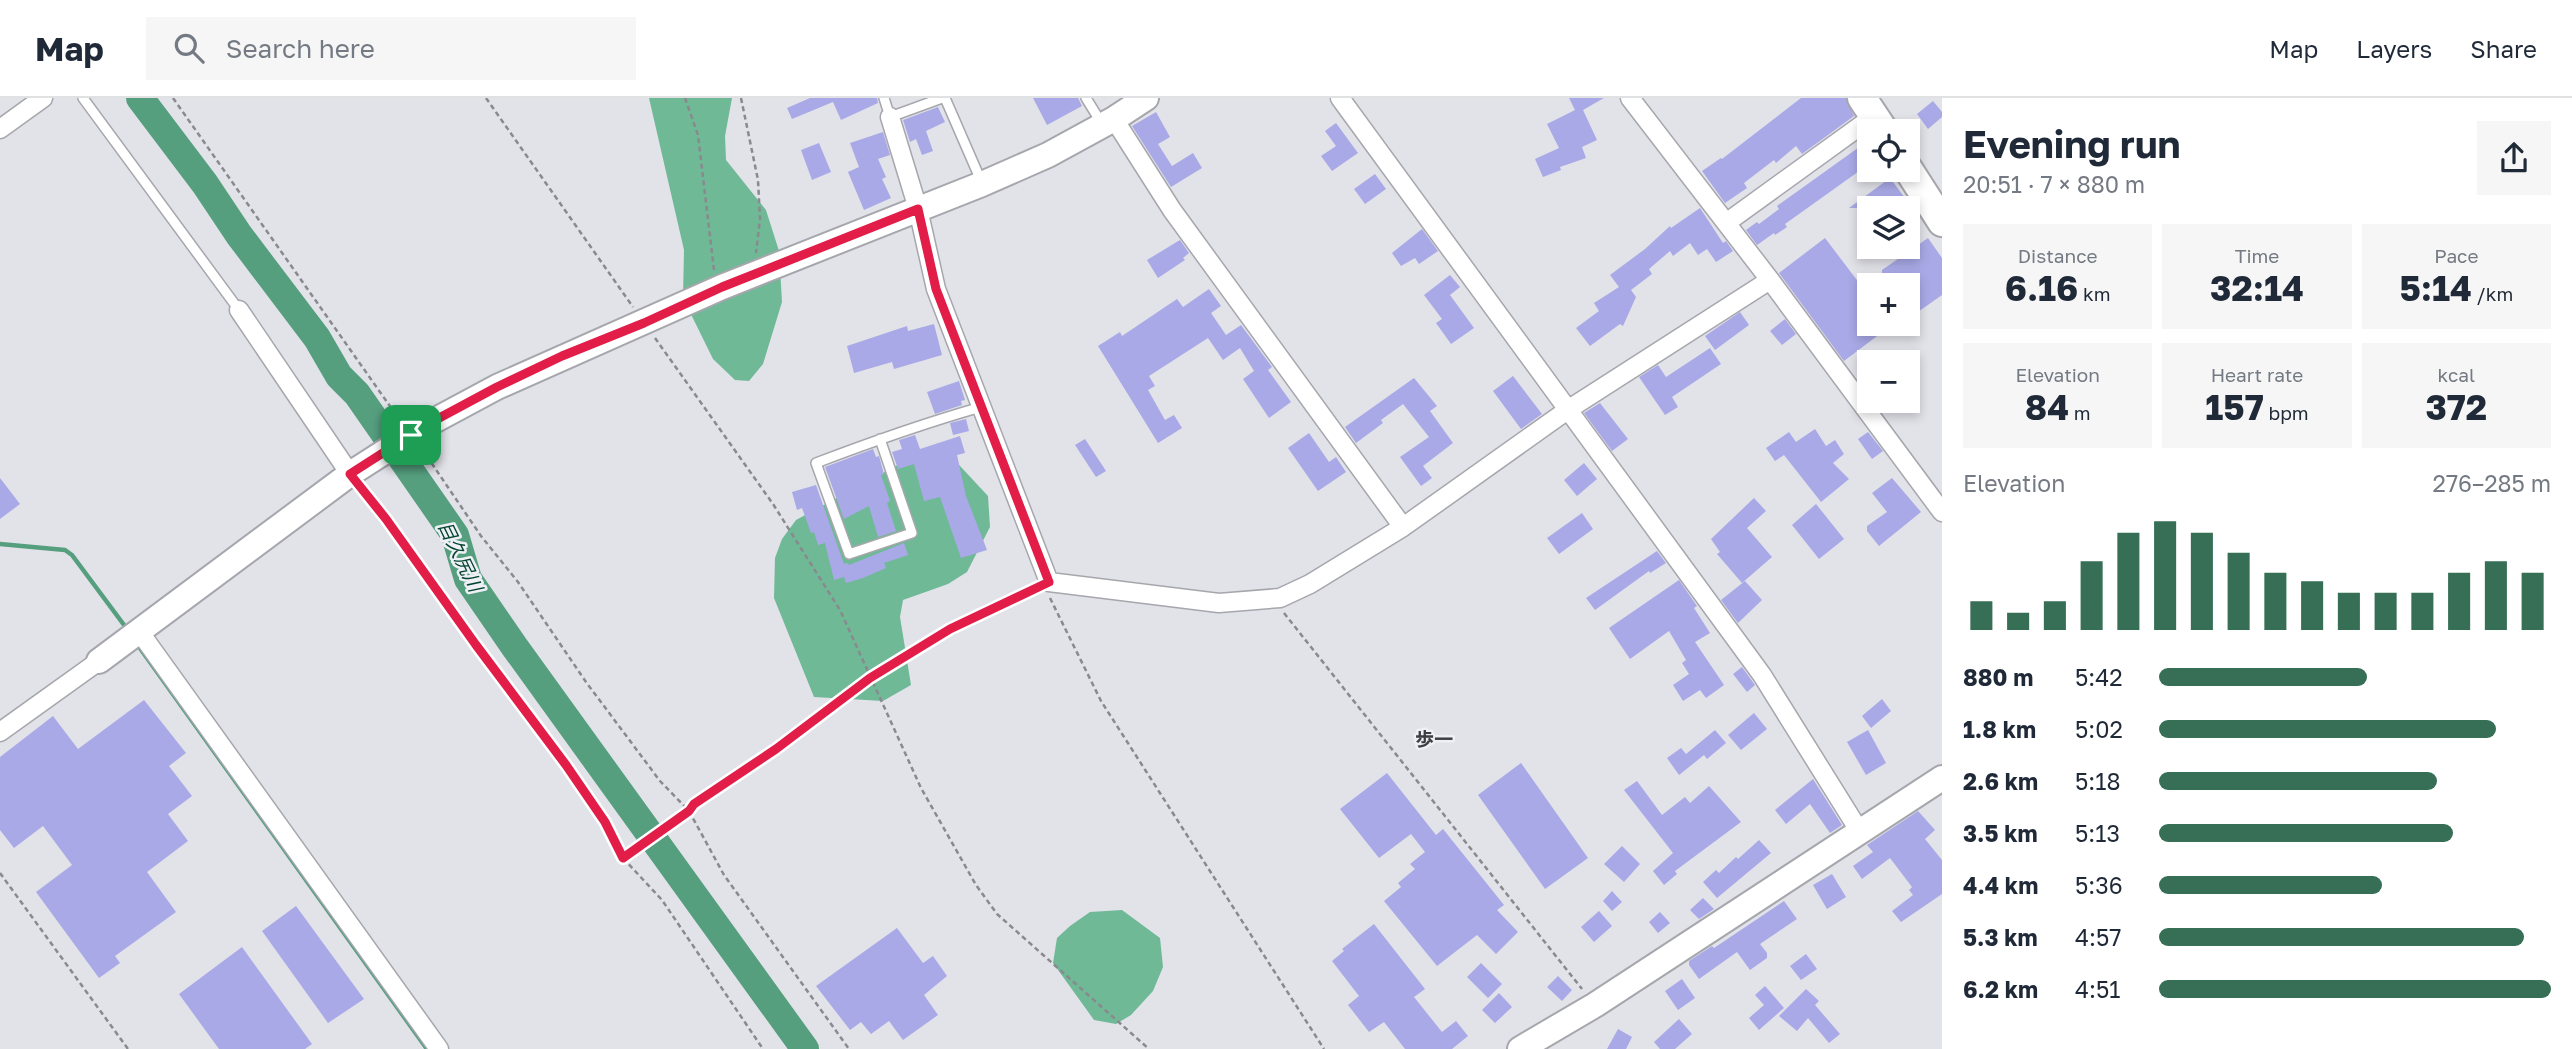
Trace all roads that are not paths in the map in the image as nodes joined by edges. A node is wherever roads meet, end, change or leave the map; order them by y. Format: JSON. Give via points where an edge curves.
{"nodes":[{"id":1,"x":43,"y":98,"type":"edge"},
{"id":2,"x":83,"y":98,"type":"edge"},
{"id":3,"x":884,"y":98,"type":"edge"},
{"id":4,"x":943,"y":98,"type":"edge"},
{"id":5,"x":1086,"y":98,"type":"edge"},
{"id":6,"x":1146,"y":98,"type":"edge"},
{"id":7,"x":1340,"y":98,"type":"edge"},
{"id":8,"x":1630,"y":98,"type":"edge"},
{"id":9,"x":1873,"y":115,"type":"edge"},
{"id":10,"x":890,"y":117,"type":"junction"},
{"id":11,"x":1108,"y":122,"type":"junction"},
{"id":12,"x":0,"y":129,"type":"edge"},
{"id":13,"x":1916,"y":182,"type":"edge"},
{"id":14,"x":982,"y":184,"type":"junction"},
{"id":15,"x":918,"y":209,"type":"junction"},
{"id":16,"x":1942,"y":222,"type":"edge"},
{"id":17,"x":1726,"y":223,"type":"junction"},
{"id":18,"x":1770,"y":280,"type":"junction"},
{"id":19,"x":239,"y":310,"type":"joint"},
{"id":20,"x":981,"y":407,"type":"junction"},
{"id":21,"x":1569,"y":408,"type":"junction"},
{"id":22,"x":880,"y":439,"type":"junction"},
{"id":23,"x":353,"y":473,"type":"junction"},
{"id":24,"x":1942,"y":512,"type":"edge"},
{"id":25,"x":1403,"y":527,"type":"junction"},
{"id":26,"x":139,"y":631,"type":"junction"},
{"id":27,"x":99,"y":661,"type":"joint"},
{"id":28,"x":0,"y":732,"type":"edge"},
{"id":29,"x":1942,"y":778,"type":"edge"},
{"id":30,"x":1860,"y":832,"type":"junction"},
{"id":31,"x":1535,"y":1045,"type":"edge"},
{"id":32,"x":439,"y":1049,"type":"edge"}],
"edges":[{"from":1,"to":12,"type":"street"},
{"from":2,"to":19,"type":"lane"},
{"from":3,"to":10,"type":"lane"},
{"from":4,"to":10,"type":"lane"},
{"from":4,"to":14,"type":"lane"},
{"from":5,"to":11,"type":"lane"},
{"from":6,"to":11,"type":"street"},
{"from":7,"to":21,"type":"street"},
{"from":8,"to":17,"type":"street"},
{"from":9,"to":17,"type":"street"},
{"from":10,"to":15,"type":"street"},
{"from":11,"to":14,"type":"street"},
{"from":11,"to":25,"type":"street"},
{"from":13,"to":16,"type":"main road"},
{"from":14,"to":15,"type":"street"},
{"from":15,"to":20,"type":"street","via":[[936,289]]},
{"from":15,"to":23,"type":"street","via":[[562,356],[497,387]]},
{"from":17,"to":18,"type":"street"},
{"from":18,"to":21,"type":"street"},
{"from":18,"to":24,"type":"street"},
{"from":19,"to":23,"type":"street"},
{"from":20,"to":22,"type":"lane"},
{"from":20,"to":25,"type":"street","via":[[1046,584],[1219,603],[1280,598]]},
{"from":21,"to":25,"type":"street"},
{"from":21,"to":30,"type":"street","via":[[1762,675]]},
{"from":22,"to":22,"type":"lane","via":[[816,463],[849,554],[912,533]]},
{"from":23,"to":26,"type":"street"},
{"from":26,"to":27,"type":"street"},
{"from":26,"to":32,"type":"street"},
{"from":27,"to":28,"type":"street"},
{"from":29,"to":30,"type":"street"},
{"from":30,"to":31,"type":"street"}]}
